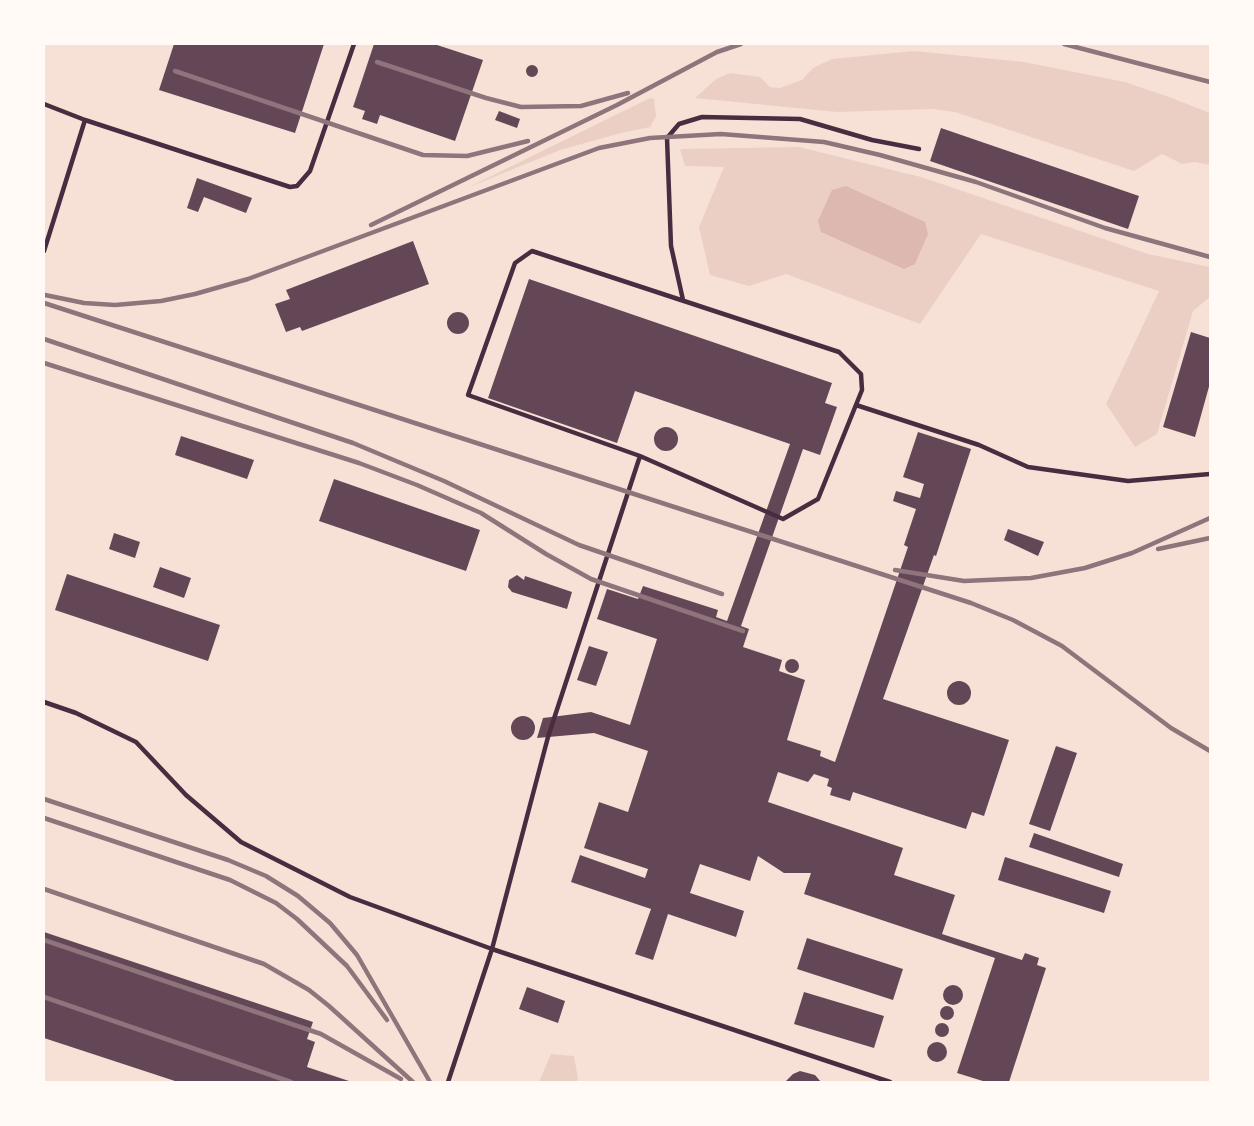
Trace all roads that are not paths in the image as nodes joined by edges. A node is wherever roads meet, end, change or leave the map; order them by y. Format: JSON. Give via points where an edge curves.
{"nodes":[{"id":1,"x":354,"y":44,"type":"edge"},
{"id":2,"x":44,"y":104,"type":"edge"},
{"id":3,"x":84,"y":120,"type":"junction"},
{"id":4,"x":920,"y":149,"type":"dead end"},
{"id":5,"x":44,"y":251,"type":"edge"},
{"id":6,"x":682,"y":300,"type":"junction"},
{"id":7,"x":856,"y":405,"type":"junction"},
{"id":8,"x":640,"y":456,"type":"junction"},
{"id":9,"x":1210,"y":474,"type":"edge"},
{"id":10,"x":44,"y":702,"type":"edge"},
{"id":11,"x":492,"y":949,"type":"junction"},
{"id":12,"x":448,"y":1083,"type":"edge"},
{"id":13,"x":890,"y":1083,"type":"edge"}],
"edges":[{"from":1,"to":3,"type":"lane","via":[[310,171],[297,186],[290,187]]},
{"from":2,"to":3,"type":"lane"},
{"from":3,"to":5,"type":"lane"},
{"from":4,"to":6,"type":"lane","via":[[800,119],[702,117],[679,124],[667,138],[671,246]]},
{"from":6,"to":7,"type":"lane","via":[[839,352],[861,374],[862,390]]},
{"from":6,"to":8,"type":"lane","via":[[532,251],[515,263],[468,395]]},
{"from":7,"to":8,"type":"lane","via":[[818,499],[783,519]]},
{"from":7,"to":9,"type":"lane","via":[[980,445],[1028,467],[1128,481]]},
{"from":8,"to":11,"type":"lane","via":[[548,737]]},
{"from":10,"to":11,"type":"lane","via":[[136,742],[186,795],[241,842],[350,897]]},
{"from":11,"to":12,"type":"lane"},
{"from":11,"to":13,"type":"lane"}]}
